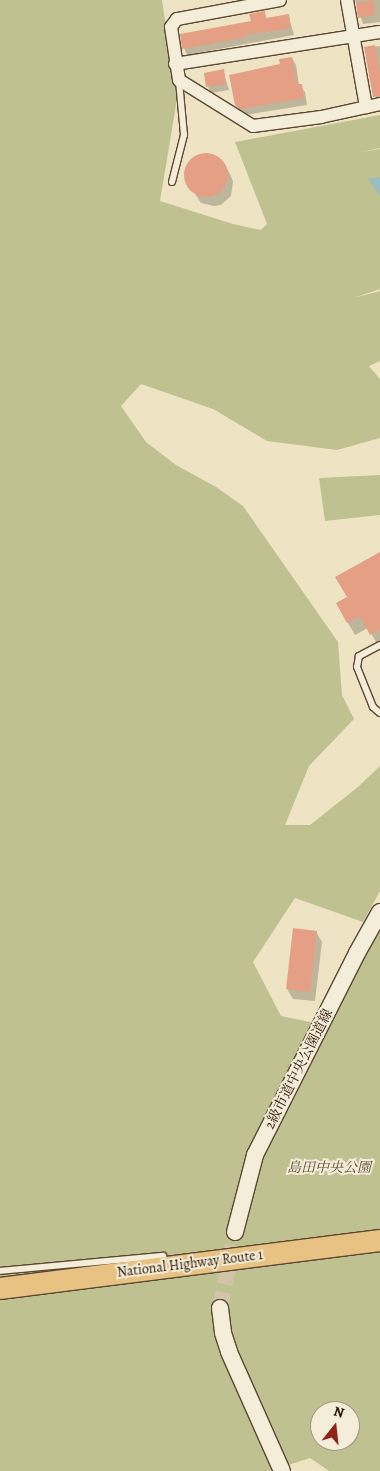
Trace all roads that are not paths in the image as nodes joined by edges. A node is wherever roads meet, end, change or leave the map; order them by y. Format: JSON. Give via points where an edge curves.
{"nodes":[{"id":1,"x":280,"y":0,"type":"edge"},
{"id":2,"x":347,"y":0,"type":"edge"},
{"id":3,"x":380,"y":32,"type":"edge"},
{"id":4,"x":355,"y":36,"type":"junction"},
{"id":5,"x":175,"y":64,"type":"junction"},
{"id":6,"x":179,"y":80,"type":"junction"},
{"id":7,"x":380,"y":104,"type":"edge"},
{"id":8,"x":366,"y":106,"type":"junction"},
{"id":9,"x":172,"y":182,"type":"dead end"},
{"id":10,"x":380,"y":645,"type":"edge"},
{"id":11,"x":380,"y":713,"type":"edge"},
{"id":12,"x":380,"y":912,"type":"edge"},
{"id":13,"x":235,"y":1232,"type":"tunnel mouth"},
{"id":14,"x":380,"y":1240,"type":"edge"},
{"id":15,"x":163,"y":1256,"type":"dead end"},
{"id":16,"x":0,"y":1271,"type":"edge"},
{"id":17,"x":0,"y":1288,"type":"edge"},
{"id":18,"x":220,"y":1308,"type":"tunnel mouth"},
{"id":19,"x":282,"y":1471,"type":"edge"}],
"edges":[{"from":1,"to":5,"type":"street","via":[[177,19],[171,27]]},
{"from":2,"to":4,"type":"street"},
{"from":3,"to":4,"type":"street"},
{"from":4,"to":5,"type":"street"},
{"from":4,"to":8,"type":"street"},
{"from":5,"to":6,"type":"street"},
{"from":6,"to":8,"type":"street","via":[[253,126]]},
{"from":6,"to":9,"type":"lane","via":[[184,135]]},
{"from":7,"to":8,"type":"street"},
{"from":10,"to":11,"type":"lane","via":[[359,656],[357,667],[373,707]]},
{"from":12,"to":13,"type":"street","name":"2級市道中央公園道線","via":[[255,1155]]},
{"from":14,"to":17,"type":"highway","name":"National Highway Route 1"},
{"from":15,"to":16,"type":"lane"},
{"from":18,"to":19,"type":"street","via":[[229,1352]]}]}
